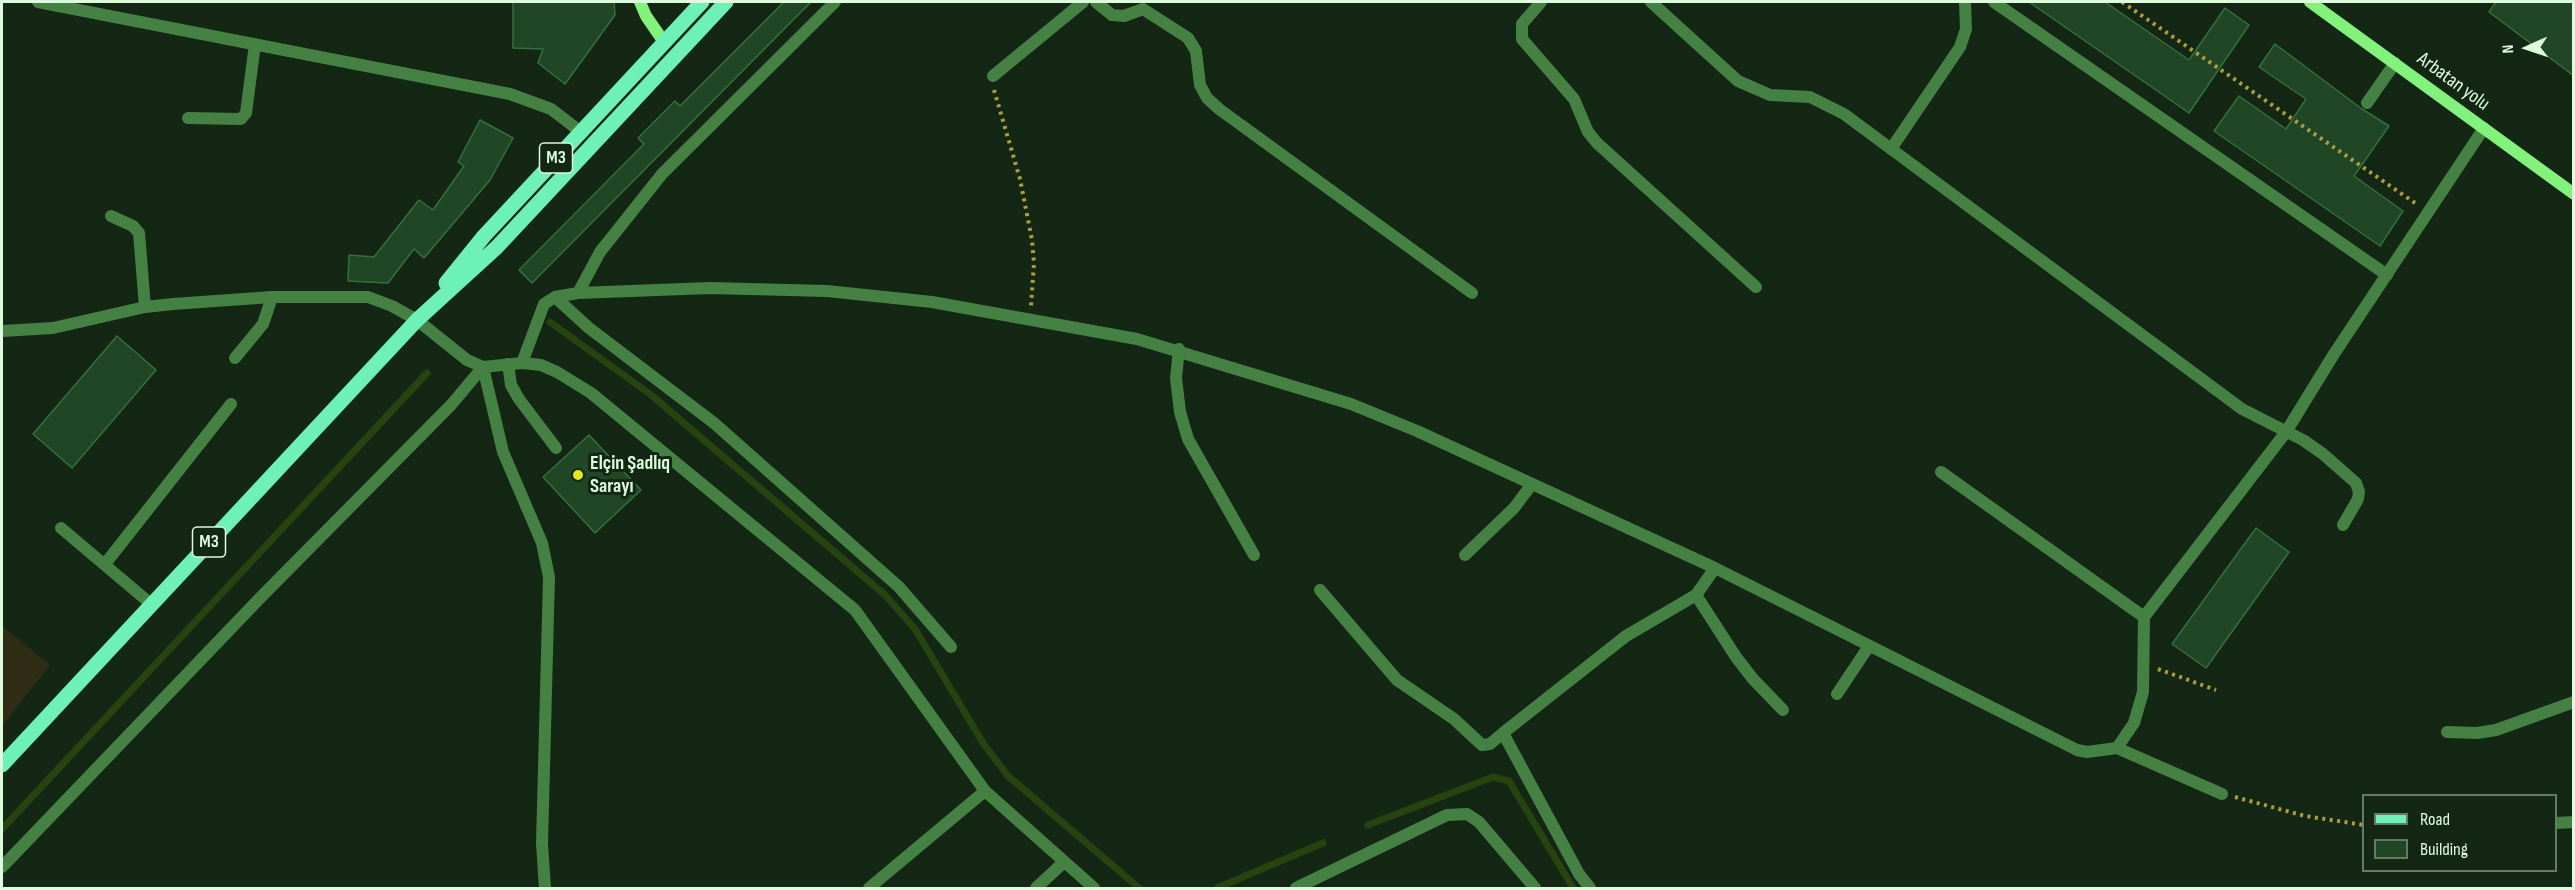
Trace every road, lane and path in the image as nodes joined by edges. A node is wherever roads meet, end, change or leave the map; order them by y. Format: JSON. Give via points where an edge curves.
{"nodes":[{"id":1,"x":38,"y":2,"type":"edge"},
{"id":2,"x":640,"y":2,"type":"edge"},
{"id":3,"x":702,"y":2,"type":"edge"},
{"id":4,"x":726,"y":2,"type":"edge"},
{"id":5,"x":835,"y":2,"type":"edge"},
{"id":6,"x":1083,"y":2,"type":"edge"},
{"id":7,"x":1096,"y":2,"type":"edge"},
{"id":8,"x":1541,"y":2,"type":"edge"},
{"id":9,"x":1651,"y":2,"type":"edge"},
{"id":10,"x":1965,"y":2,"type":"edge"},
{"id":11,"x":1994,"y":2,"type":"edge"},
{"id":12,"x":2122,"y":2,"type":"edge"},
{"id":13,"x":2318,"y":4,"type":"edge"},
{"id":14,"x":1145,"y":5,"type":"edge"},
{"id":15,"x":664,"y":42,"type":"junction"},
{"id":16,"x":255,"y":44,"type":"junction"},
{"id":17,"x":2395,"y":63,"type":"junction"},
{"id":18,"x":993,"y":76,"type":"joint"},
{"id":19,"x":2367,"y":103,"type":"dead end"},
{"id":20,"x":188,"y":118,"type":"dead end"},
{"id":21,"x":2484,"y":128,"type":"junction"},
{"id":22,"x":581,"y":132,"type":"junction"},
{"id":23,"x":1891,"y":149,"type":"junction"},
{"id":24,"x":2574,"y":194,"type":"edge"},
{"id":25,"x":2428,"y":212,"type":"junction"},
{"id":26,"x":111,"y":216,"type":"dead end"},
{"id":27,"x":2386,"y":275,"type":"junction"},
{"id":28,"x":1756,"y":287,"type":"dead end"},
{"id":29,"x":578,"y":292,"type":"junction"},
{"id":30,"x":1472,"y":292,"type":"dead end"},
{"id":31,"x":272,"y":297,"type":"junction"},
{"id":32,"x":555,"y":297,"type":"junction"},
{"id":33,"x":145,"y":307,"type":"junction"},
{"id":34,"x":1030,"y":318,"type":"junction"},
{"id":35,"x":417,"y":320,"type":"junction"},
{"id":36,"x":2,"y":331,"type":"edge"},
{"id":37,"x":1179,"y":349,"type":"junction"},
{"id":38,"x":235,"y":358,"type":"dead end"},
{"id":39,"x":522,"y":363,"type":"junction"},
{"id":40,"x":508,"y":364,"type":"junction"},
{"id":41,"x":483,"y":366,"type":"junction"},
{"id":42,"x":231,"y":404,"type":"dead end"},
{"id":43,"x":2286,"y":432,"type":"junction"},
{"id":44,"x":556,"y":448,"type":"dead end"},
{"id":45,"x":1941,"y":472,"type":"dead end"},
{"id":46,"x":1532,"y":484,"type":"junction"},
{"id":47,"x":2343,"y":525,"type":"dead end"},
{"id":48,"x":61,"y":528,"type":"dead end"},
{"id":49,"x":1254,"y":555,"type":"dead end"},
{"id":50,"x":1465,"y":555,"type":"dead end"},
{"id":51,"x":105,"y":564,"type":"junction"},
{"id":52,"x":1715,"y":568,"type":"junction"},
{"id":53,"x":1320,"y":590,"type":"dead end"},
{"id":54,"x":1696,"y":595,"type":"junction"},
{"id":55,"x":151,"y":604,"type":"junction"},
{"id":56,"x":2144,"y":617,"type":"junction"},
{"id":57,"x":1869,"y":646,"type":"junction"},
{"id":58,"x":951,"y":647,"type":"dead end"},
{"id":59,"x":2143,"y":664,"type":"junction"},
{"id":60,"x":2216,"y":690,"type":"dead end"},
{"id":61,"x":1837,"y":694,"type":"dead end"},
{"id":62,"x":2574,"y":702,"type":"edge"},
{"id":63,"x":1784,"y":710,"type":"dead end"},
{"id":64,"x":2447,"y":732,"type":"dead end"},
{"id":65,"x":1503,"y":733,"type":"junction"},
{"id":66,"x":2116,"y":748,"type":"junction"},
{"id":67,"x":3,"y":761,"type":"edge"},
{"id":68,"x":984,"y":791,"type":"junction"},
{"id":69,"x":2222,"y":794,"type":"joint"},
{"id":70,"x":2574,"y":822,"type":"edge"},
{"id":71,"x":2557,"y":823,"type":"edge"},
{"id":72,"x":2362,"y":825,"type":"edge"},
{"id":73,"x":1064,"y":862,"type":"junction"},
{"id":74,"x":2,"y":867,"type":"edge"},
{"id":75,"x":545,"y":888,"type":"edge"},
{"id":76,"x":868,"y":888,"type":"edge"},
{"id":77,"x":1036,"y":888,"type":"edge"},
{"id":78,"x":1094,"y":888,"type":"edge"},
{"id":79,"x":1296,"y":888,"type":"edge"},
{"id":80,"x":1535,"y":888,"type":"edge"},
{"id":81,"x":1590,"y":888,"type":"edge"}],
"edges":[{"from":1,"to":16,"type":"street"},
{"from":2,"to":15,"type":"main road"},
{"from":3,"to":15,"type":"main road","number":"M3"},
{"from":4,"to":35,"type":"main road","via":[[497,247]]},
{"from":5,"to":29,"type":"street","via":[[662,174],[600,252]]},
{"from":6,"to":18,"type":"street"},
{"from":7,"to":14,"type":"street","via":[[1112,15],[1124,16]]},
{"from":8,"to":28,"type":"street","via":[[1522,24],[1522,39],[1574,99],[1588,132]]},
{"from":9,"to":23,"type":"street","via":[[1738,81],[1770,94],[1823,102]]},
{"from":10,"to":23,"type":"street","via":[[1966,29],[1960,47]]},
{"from":11,"to":27,"type":"street"},
{"from":12,"to":25,"type":"path"},
{"from":13,"to":17,"type":"main road","name":"Arbatan yolu"},
{"from":14,"to":30,"type":"street","via":[[1188,38],[1196,51],[1200,85],[1219,109]]},
{"from":15,"to":22,"type":"main road","number":"M3"},
{"from":16,"to":20,"type":"street","via":[[246,113],[241,119]]},
{"from":16,"to":22,"type":"street","via":[[510,93],[551,109]]},
{"from":17,"to":19,"type":"street"},
{"from":17,"to":21,"type":"main road","name":"Arbatan yolu"},
{"from":18,"to":34,"type":"path","via":[[995,98],[1020,179],[1032,240]]},
{"from":21,"to":24,"type":"main road","name":"Arbatan yolu"},
{"from":21,"to":25,"type":"street"},
{"from":22,"to":35,"type":"main road","number":"M3","via":[[484,236]]},
{"from":23,"to":43,"type":"street","via":[[2242,409]]},
{"from":25,"to":27,"type":"street"},
{"from":26,"to":33,"type":"street","via":[[139,233]]},
{"from":27,"to":43,"type":"street"},
{"from":29,"to":32,"type":"street"},
{"from":29,"to":34,"type":"street","via":[[710,288],[827,291]]},
{"from":31,"to":33,"type":"street"},
{"from":31,"to":35,"type":"street","via":[[368,297]]},
{"from":31,"to":38,"type":"street","via":[[263,324]]},
{"from":32,"to":39,"type":"street","via":[[544,304],[537,317]]},
{"from":32,"to":58,"type":"street","via":[[589,328],[714,423],[899,587]]},
{"from":33,"to":36,"type":"street","via":[[53,328]]},
{"from":34,"to":37,"type":"street"},
{"from":35,"to":41,"type":"street","via":[[466,360]]},
{"from":35,"to":55,"type":"main road","number":"M3"},
{"from":37,"to":46,"type":"street","via":[[1352,404]]},
{"from":37,"to":49,"type":"street","via":[[1176,378],[1188,439]]},
{"from":39,"to":40,"type":"street"},
{"from":39,"to":68,"type":"street","via":[[541,365],[591,393],[855,610]]},
{"from":40,"to":41,"type":"street"},
{"from":40,"to":44,"type":"street","via":[[511,385],[519,399]]},
{"from":41,"to":74,"type":"street","via":[[451,405]]},
{"from":41,"to":75,"type":"street","via":[[502,452],[542,543],[549,577],[542,844]]},
{"from":42,"to":51,"type":"street"},
{"from":43,"to":47,"type":"street","via":[[2323,454],[2356,483],[2358,499]]},
{"from":43,"to":56,"type":"street"},
{"from":45,"to":56,"type":"street"},
{"from":46,"to":50,"type":"street","via":[[1514,508]]},
{"from":46,"to":52,"type":"street"},
{"from":48,"to":51,"type":"street"},
{"from":51,"to":55,"type":"street"},
{"from":52,"to":54,"type":"street"},
{"from":52,"to":57,"type":"street"},
{"from":53,"to":65,"type":"street","via":[[1397,680],[1454,719],[1482,745],[1490,744]]},
{"from":54,"to":63,"type":"street","via":[[1736,657]]},
{"from":54,"to":65,"type":"street","via":[[1626,636]]},
{"from":55,"to":67,"type":"main road","number":"M3"},
{"from":56,"to":59,"type":"street"},
{"from":57,"to":61,"type":"street"},
{"from":57,"to":66,"type":"street","via":[[2078,750]]},
{"from":59,"to":60,"type":"path"},
{"from":59,"to":66,"type":"street","via":[[2143,692],[2134,723]]},
{"from":62,"to":64,"type":"street","via":[[2496,730]]},
{"from":65,"to":81,"type":"street","via":[[1573,864]]},
{"from":66,"to":69,"type":"street"},
{"from":68,"to":73,"type":"street"},
{"from":68,"to":76,"type":"street"},
{"from":69,"to":72,"type":"path","via":[[2305,816]]},
{"from":70,"to":71,"type":"street"},
{"from":73,"to":77,"type":"street"},
{"from":73,"to":78,"type":"street"},
{"from":79,"to":80,"type":"street","via":[[1447,815],[1467,814],[1479,822]]}]}
